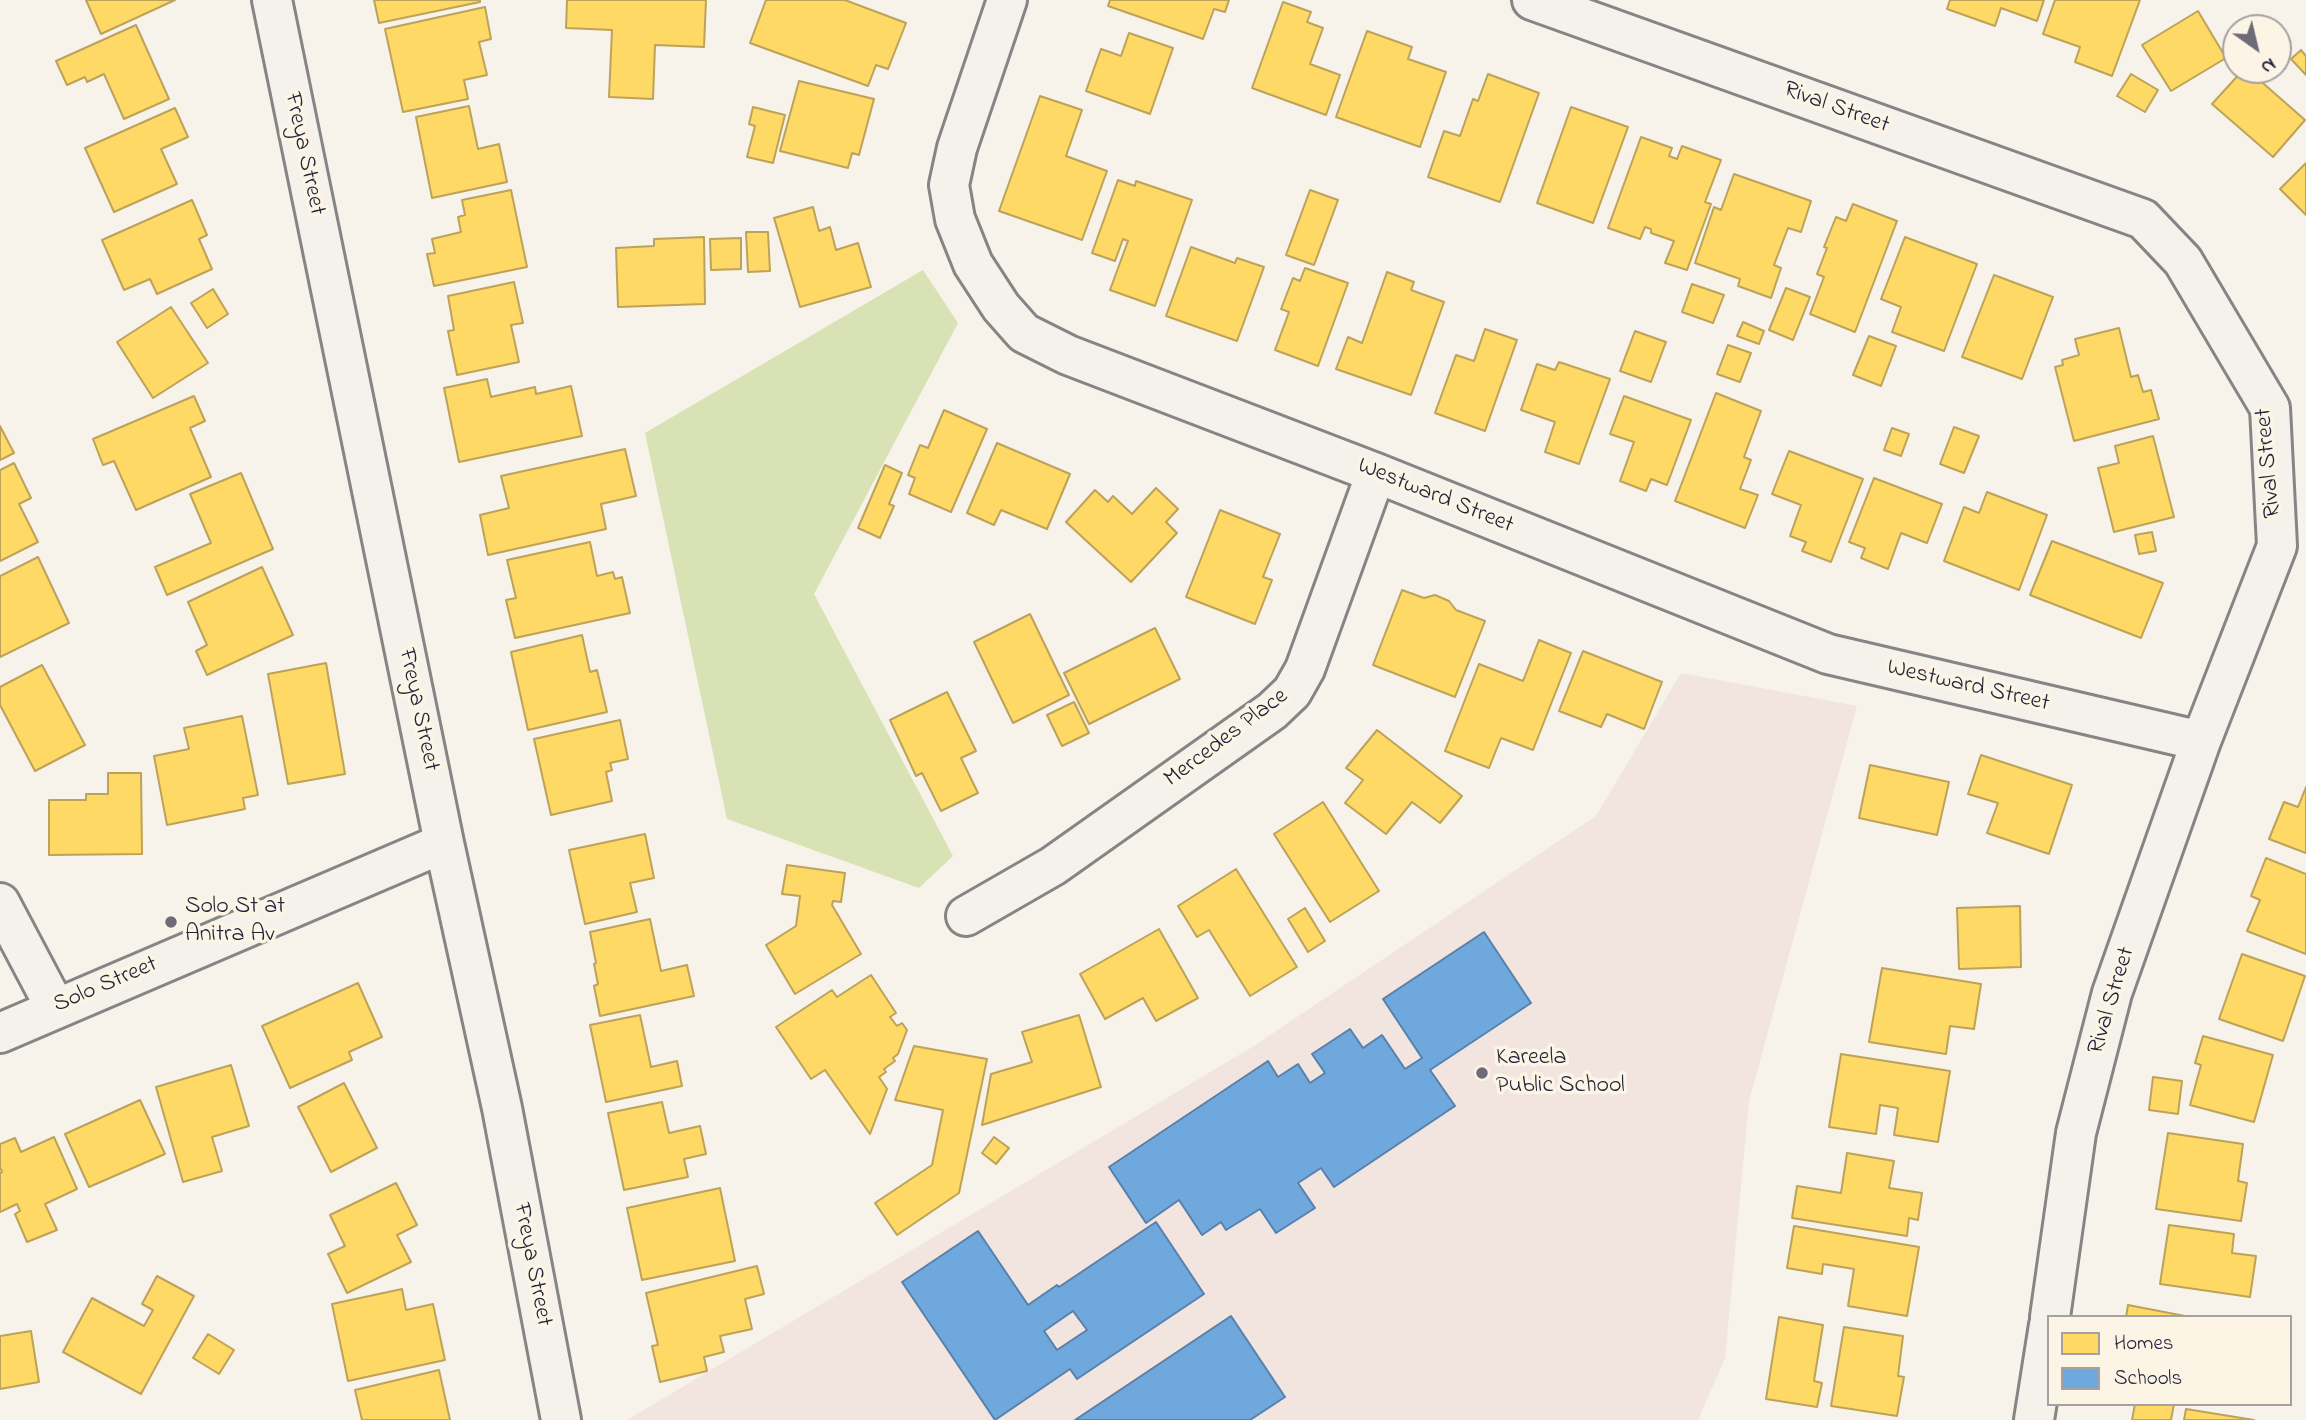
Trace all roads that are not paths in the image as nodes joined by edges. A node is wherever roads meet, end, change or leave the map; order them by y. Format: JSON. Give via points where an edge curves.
{"nodes":[{"id":1,"x":272,"y":0,"type":"edge"},
{"id":2,"x":1007,"y":0,"type":"edge"},
{"id":3,"x":1532,"y":0,"type":"edge"},
{"id":4,"x":1376,"y":473,"type":"junction"},
{"id":5,"x":2201,"y":741,"type":"junction"},
{"id":6,"x":444,"y":843,"type":"junction"},
{"id":7,"x":0,"y":903,"type":"edge"},
{"id":8,"x":966,"y":916,"type":"dead end"},
{"id":9,"x":55,"y":1007,"type":"junction"},
{"id":10,"x":0,"y":1032,"type":"edge"},
{"id":11,"x":2050,"y":1315,"type":"edge"},
{"id":12,"x":2047,"y":1338,"type":"edge"},
{"id":13,"x":561,"y":1420,"type":"edge"},
{"id":14,"x":2034,"y":1420,"type":"edge"}],
"edges":[{"from":1,"to":6,"type":"street","name":"Freya Street"},
{"from":2,"to":4,"type":"street","name":"Westward Street","via":[[949,185],[955,219],[973,264],[1001,307],[1024,333],[1068,355]]},
{"from":3,"to":5,"type":"street","name":"Rival Street","via":[[2143,219],[2183,261],[2270,408],[2277,546]]},
{"from":4,"to":5,"type":"street","name":"Westward Street","via":[[1828,654]]},
{"from":4,"to":8,"type":"street","name":"Mercedes Place","via":[[1305,669],[1292,692],[1272,711],[1053,866]]},
{"from":5,"to":11,"type":"street","name":"Rival Street","via":[[2109,1006],[2076,1133]]},
{"from":6,"to":9,"type":"street","name":"Solo Street"},
{"from":6,"to":13,"type":"street","name":"Freya Street","via":[[502,1108]]},
{"from":7,"to":9,"type":"street"},
{"from":9,"to":10,"type":"street","name":"Solo Street"},
{"from":12,"to":14,"type":"street"}]}
